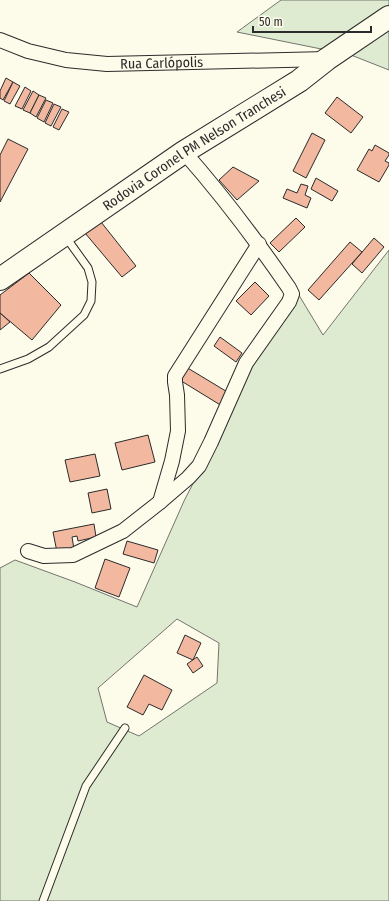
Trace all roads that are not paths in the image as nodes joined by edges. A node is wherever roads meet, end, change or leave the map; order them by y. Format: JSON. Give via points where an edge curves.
{"nodes":[{"id":1,"x":389,"y":17,"type":"edge"},
{"id":2,"x":0,"y":40,"type":"edge"},
{"id":3,"x":328,"y":59,"type":"junction"},
{"id":4,"x":184,"y":152,"type":"junction"},
{"id":5,"x":64,"y":235,"type":"junction"},
{"id":6,"x":259,"y":244,"type":"junction"},
{"id":7,"x":0,"y":279,"type":"edge"},
{"id":8,"x":0,"y":369,"type":"edge"},
{"id":9,"x":160,"y":502,"type":"junction"},
{"id":10,"x":28,"y":550,"type":"dead end"},
{"id":11,"x":125,"y":728,"type":"dead end"},
{"id":12,"x":43,"y":901,"type":"edge"}],
"edges":[{"from":1,"to":3,"type":"highway","name":"Rodovia Coronel PM Nelson Tranchesi"},
{"from":2,"to":3,"type":"street","name":"Rua Carlópolis","via":[[28,51],[66,60],[107,64]]},
{"from":3,"to":4,"type":"highway","name":"Rodovia Coronel PM Nelson Tranchesi","via":[[299,81]]},
{"from":4,"to":5,"type":"highway","name":"Rodovia Coronel PM Nelson Tranchesi"},
{"from":4,"to":6,"type":"street"},
{"from":5,"to":7,"type":"highway","name":"Rodovia Coronel PM Nelson Tranchesi"},
{"from":5,"to":8,"type":"lane","via":[[88,268],[92,282],[91,301],[84,315],[49,347],[28,360]]},
{"from":6,"to":9,"type":"street","via":[[175,376],[178,431]]},
{"from":6,"to":9,"type":"street","via":[[289,288],[292,298],[246,363],[199,466]]},
{"from":9,"to":10,"type":"street","via":[[123,531],[73,554],[44,556]]},
{"from":11,"to":12,"type":"lane","via":[[86,786]]}]}
